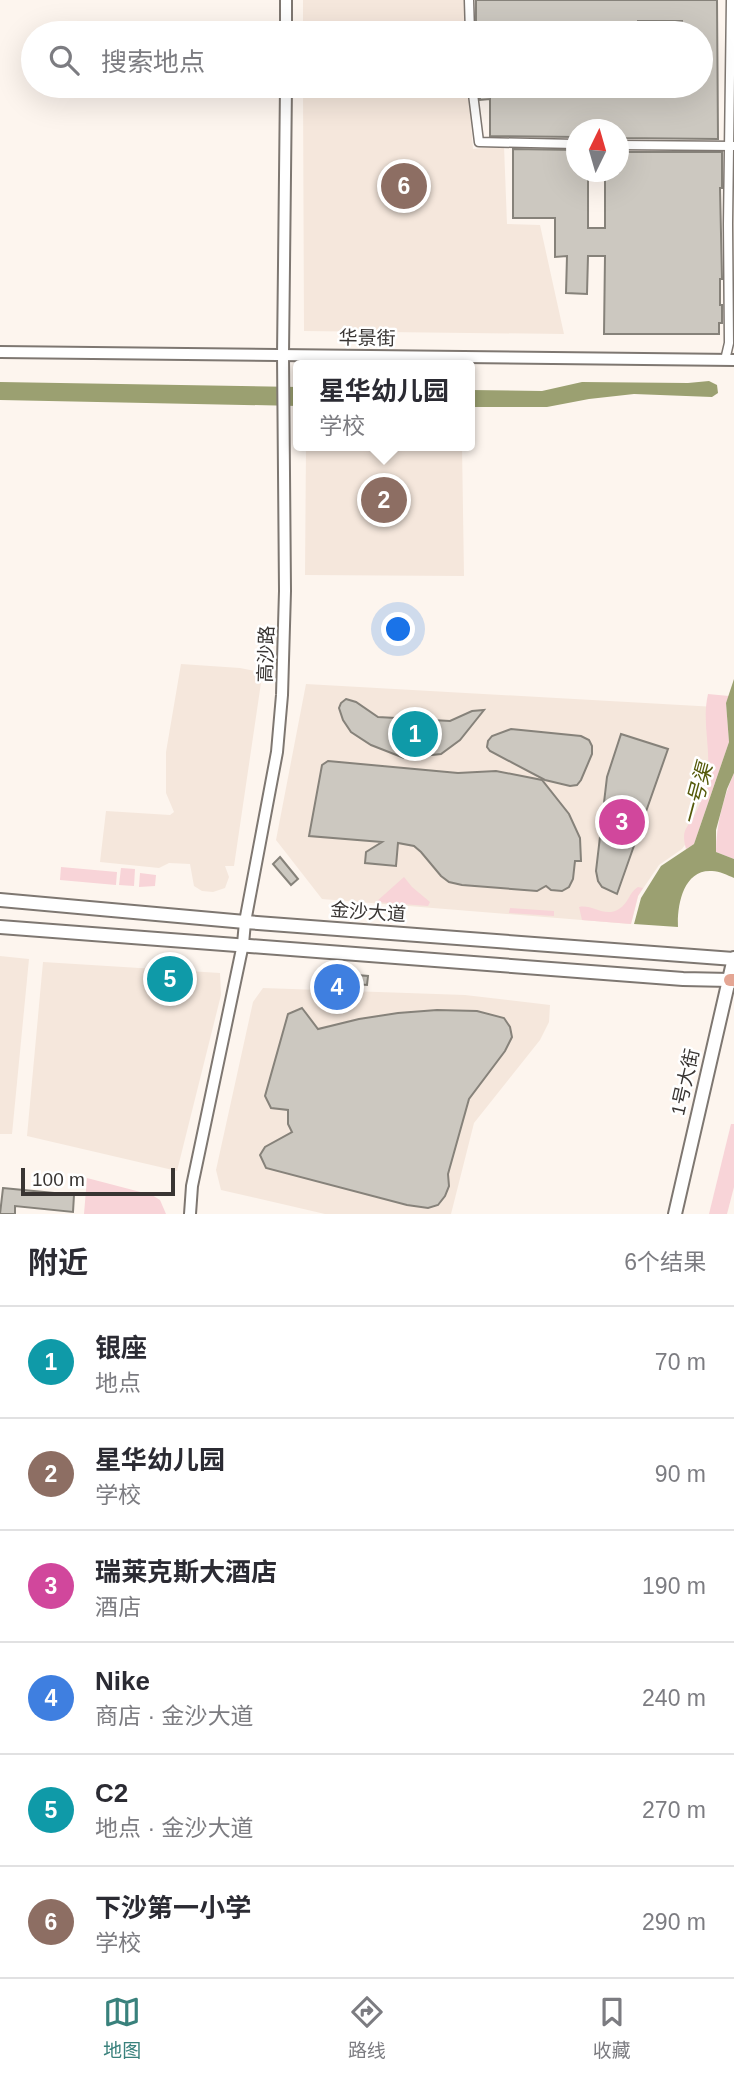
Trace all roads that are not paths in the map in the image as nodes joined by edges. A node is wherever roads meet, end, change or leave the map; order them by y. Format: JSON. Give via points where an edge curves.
{"nodes":[{"id":1,"x":286,"y":0,"type":"edge"},
{"id":2,"x":469,"y":0,"type":"edge"},
{"id":3,"x":732,"y":0,"type":"edge"},
{"id":4,"x":286,"y":21,"type":"edge"},
{"id":5,"x":470,"y":21,"type":"edge"},
{"id":6,"x":286,"y":98,"type":"edge"},
{"id":7,"x":474,"y":98,"type":"edge"},
{"id":8,"x":566,"y":144,"type":"edge"},
{"id":9,"x":629,"y":145,"type":"edge"},
{"id":10,"x":732,"y":146,"type":"edge"},
{"id":11,"x":0,"y":352,"type":"edge"},
{"id":12,"x":283,"y":355,"type":"junction"},
{"id":13,"x":729,"y":360,"type":"edge"},
{"id":14,"x":0,"y":900,"type":"edge"},
{"id":15,"x":245,"y":922,"type":"junction"},
{"id":16,"x":0,"y":927,"type":"edge"},
{"id":17,"x":243,"y":944,"type":"junction"},
{"id":18,"x":734,"y":959,"type":"edge"},
{"id":19,"x":732,"y":980,"type":"edge"},
{"id":20,"x":190,"y":1214,"type":"edge"},
{"id":21,"x":675,"y":1214,"type":"edge"}],
"edges":[{"from":1,"to":4,"type":"street"},
{"from":2,"to":5,"type":"street"},
{"from":3,"to":10,"type":"street"},
{"from":6,"to":12,"type":"street","name":"高沙路"},
{"from":7,"to":8,"type":"street","via":[[479,142]]},
{"from":9,"to":10,"type":"street"},
{"from":10,"to":13,"type":"street"},
{"from":11,"to":12,"type":"street","name":"华景街"},
{"from":12,"to":13,"type":"street","name":"华景街"},
{"from":12,"to":15,"type":"street","name":"高沙路","via":[[282,695],[277,752]]},
{"from":14,"to":15,"type":"main road","name":"金沙大道"},
{"from":15,"to":17,"type":"street","name":"高沙路"},
{"from":15,"to":18,"type":"main road","name":"金沙大道"},
{"from":16,"to":17,"type":"main road"},
{"from":17,"to":19,"type":"main road"},
{"from":17,"to":20,"type":"street","name":"高沙路"},
{"from":18,"to":19,"type":"main road","name":"1号大街"},
{"from":19,"to":21,"type":"main road","name":"1号大街"}]}
